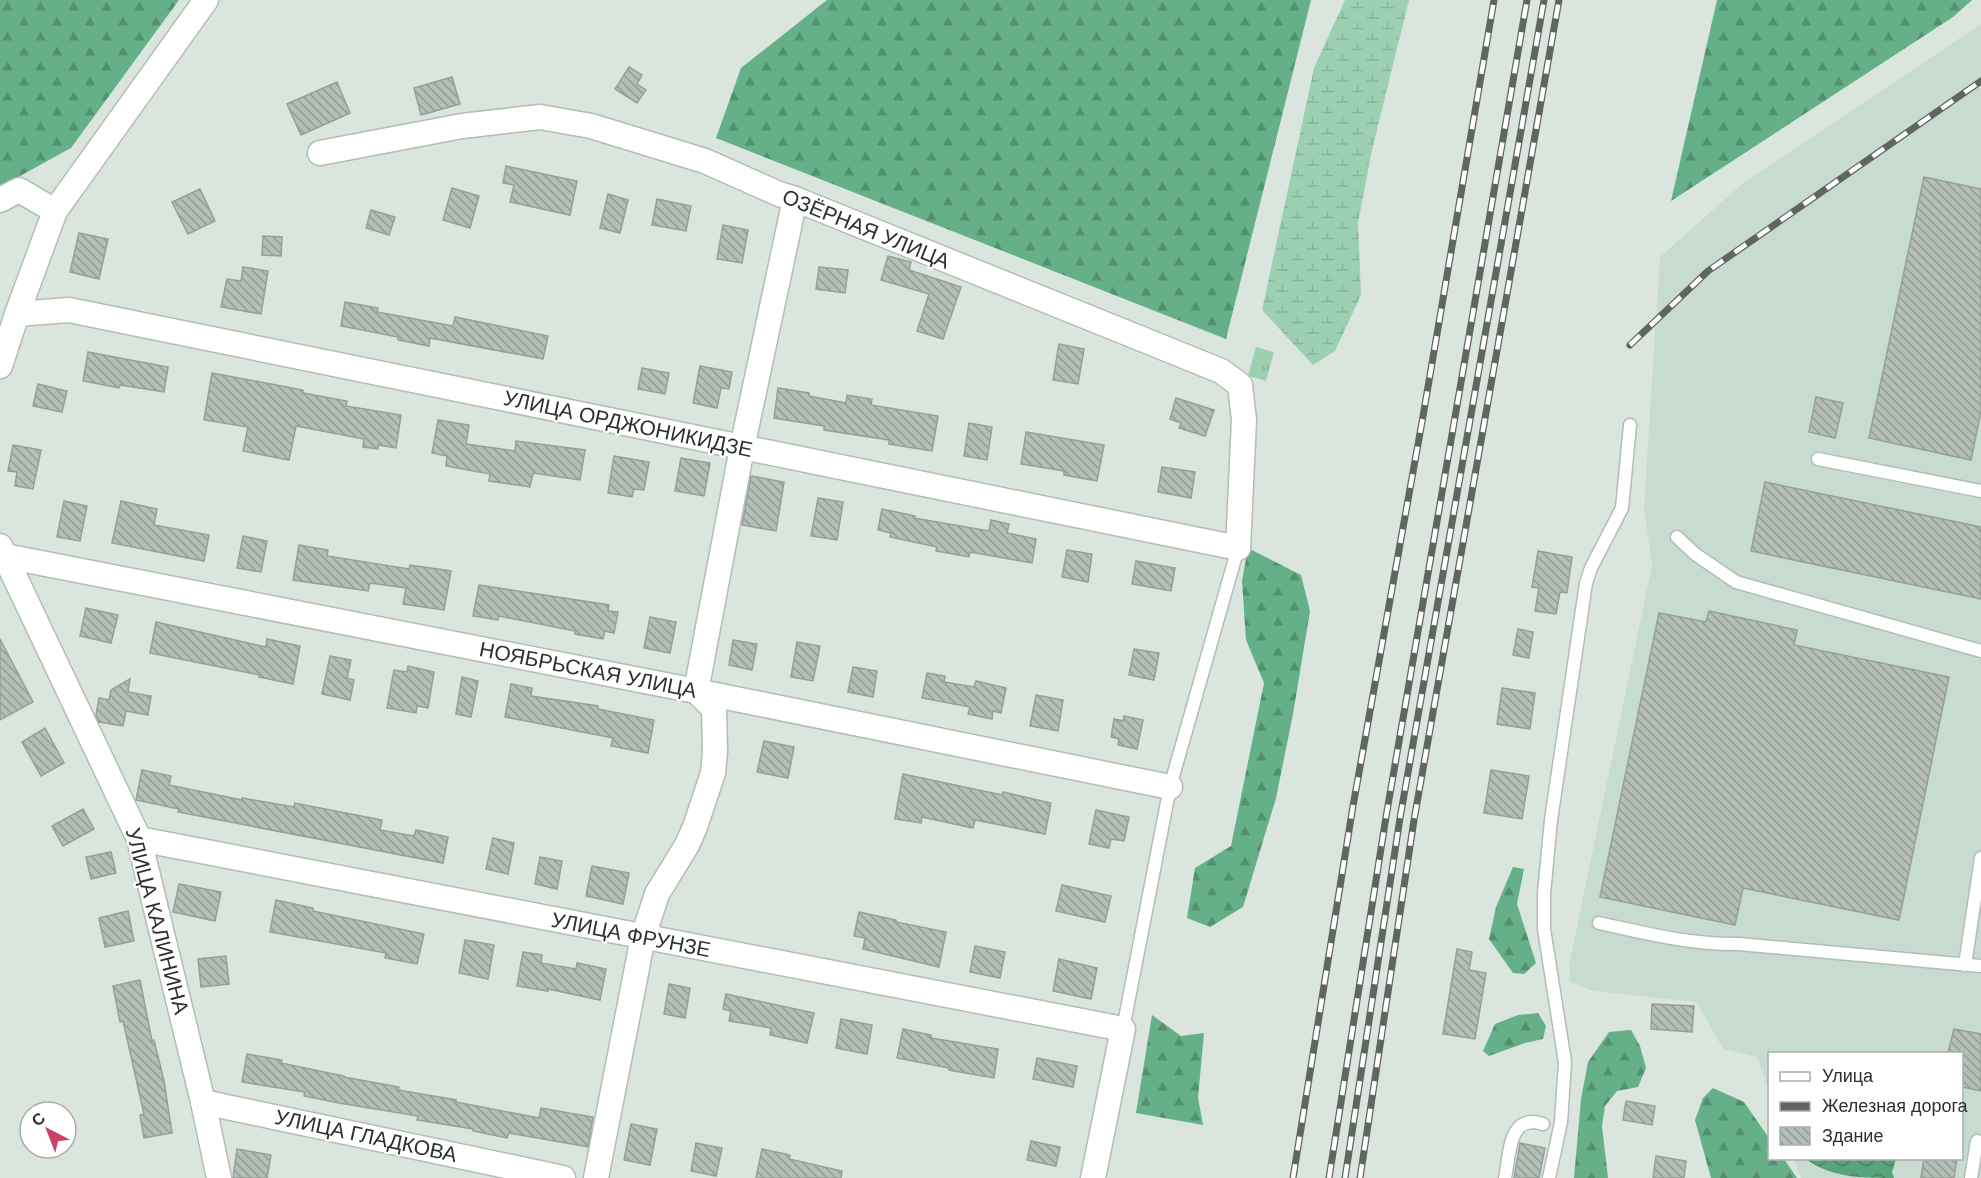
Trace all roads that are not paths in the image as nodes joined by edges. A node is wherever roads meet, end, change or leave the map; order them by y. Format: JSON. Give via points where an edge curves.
{"nodes":[{"id":1,"x":206,"y":0,"type":"edge"},
{"id":2,"x":320,"y":153,"type":"dead end"},
{"id":3,"x":795,"y":199,"type":"junction"},
{"id":4,"x":0,"y":200,"type":"edge"},
{"id":5,"x":55,"y":211,"type":"junction"},
{"id":6,"x":17,"y":314,"type":"junction"},
{"id":7,"x":0,"y":366,"type":"edge"},
{"id":8,"x":1630,"y":425,"type":"dead end"},
{"id":9,"x":742,"y":448,"type":"junction"},
{"id":10,"x":1818,"y":459,"type":"dead end"},
{"id":11,"x":1981,"y":491,"type":"edge"},
{"id":12,"x":1677,"y":537,"type":"dead end"},
{"id":13,"x":1238,"y":548,"type":"junction"},
{"id":14,"x":2,"y":551,"type":"edge"},
{"id":15,"x":1981,"y":651,"type":"edge"},
{"id":16,"x":696,"y":692,"type":"junction"},
{"id":17,"x":1170,"y":788,"type":"junction"},
{"id":18,"x":139,"y":839,"type":"junction"},
{"id":19,"x":1981,"y":858,"type":"edge"},
{"id":20,"x":1599,"y":923,"type":"dead end"},
{"id":21,"x":643,"y":937,"type":"junction"},
{"id":22,"x":1965,"y":965,"type":"junction"},
{"id":23,"x":1981,"y":966,"type":"edge"},
{"id":24,"x":1123,"y":1029,"type":"junction"},
{"id":25,"x":203,"y":1102,"type":"junction"},
{"id":26,"x":1543,"y":1124,"type":"dead end"},
{"id":27,"x":1977,"y":1141,"type":"dead end"},
{"id":28,"x":219,"y":1178,"type":"edge"},
{"id":29,"x":563,"y":1178,"type":"edge"},
{"id":30,"x":597,"y":1178,"type":"edge"},
{"id":31,"x":1093,"y":1178,"type":"edge"},
{"id":32,"x":1505,"y":1178,"type":"edge"},
{"id":33,"x":1549,"y":1178,"type":"edge"},
{"id":34,"x":1971,"y":1178,"type":"edge"}],
"edges":[{"from":1,"to":5,"type":"street"},
{"from":2,"to":3,"type":"street","name":"ОЗЁРНАЯ УЛИЦА","via":[[462,126],[540,117],[591,126],[705,161]]},
{"from":3,"to":9,"type":"street"},
{"from":3,"to":13,"type":"street","name":"ОЗЁРНАЯ УЛИЦА","via":[[1221,371],[1240,386],[1244,420]]},
{"from":4,"to":5,"type":"street","via":[[19,190]]},
{"from":5,"to":6,"type":"street"},
{"from":6,"to":7,"type":"street"},
{"from":6,"to":9,"type":"street","name":"УЛИЦА ОРДЖОНИКИДЗЕ","via":[[69,310]]},
{"from":8,"to":33,"type":"lane","via":[[1622,508],[1586,583],[1550,830],[1544,929],[1565,1062],[1561,1122]]},
{"from":9,"to":13,"type":"street","name":"УЛИЦА ОРДЖОНИКИДЗЕ"},
{"from":9,"to":16,"type":"street"},
{"from":10,"to":11,"type":"lane"},
{"from":12,"to":15,"type":"lane","via":[[1736,582]]},
{"from":13,"to":17,"type":"lane"},
{"from":14,"to":16,"type":"street","name":"НОЯБРЬСКАЯ УЛИЦА"},
{"from":14,"to":18,"type":"street","name":"УЛИЦА КАЛИНИНА"},
{"from":16,"to":17,"type":"street","name":"НОЯБРЬСКАЯ УЛИЦА"},
{"from":16,"to":21,"type":"street","via":[[714,709],[712,773],[695,827],[657,894]]},
{"from":17,"to":24,"type":"lane"},
{"from":18,"to":21,"type":"street","name":"УЛИЦА ФРУНЗЕ"},
{"from":18,"to":25,"type":"street","name":"УЛИЦА КАЛИНИНА"},
{"from":19,"to":22,"type":"lane"},
{"from":20,"to":22,"type":"lane","via":[[1695,943]]},
{"from":21,"to":24,"type":"street","name":"УЛИЦА ФРУНЗЕ"},
{"from":21,"to":30,"type":"street"},
{"from":22,"to":23,"type":"lane"},
{"from":24,"to":31,"type":"street"},
{"from":25,"to":28,"type":"street","name":"УЛИЦА КАЛИНИНА"},
{"from":25,"to":29,"type":"street","name":"УЛИЦА ГЛАДКОВА"},
{"from":26,"to":32,"type":"lane","via":[[1530,1122],[1517,1127]]},
{"from":27,"to":34,"type":"lane"}]}
